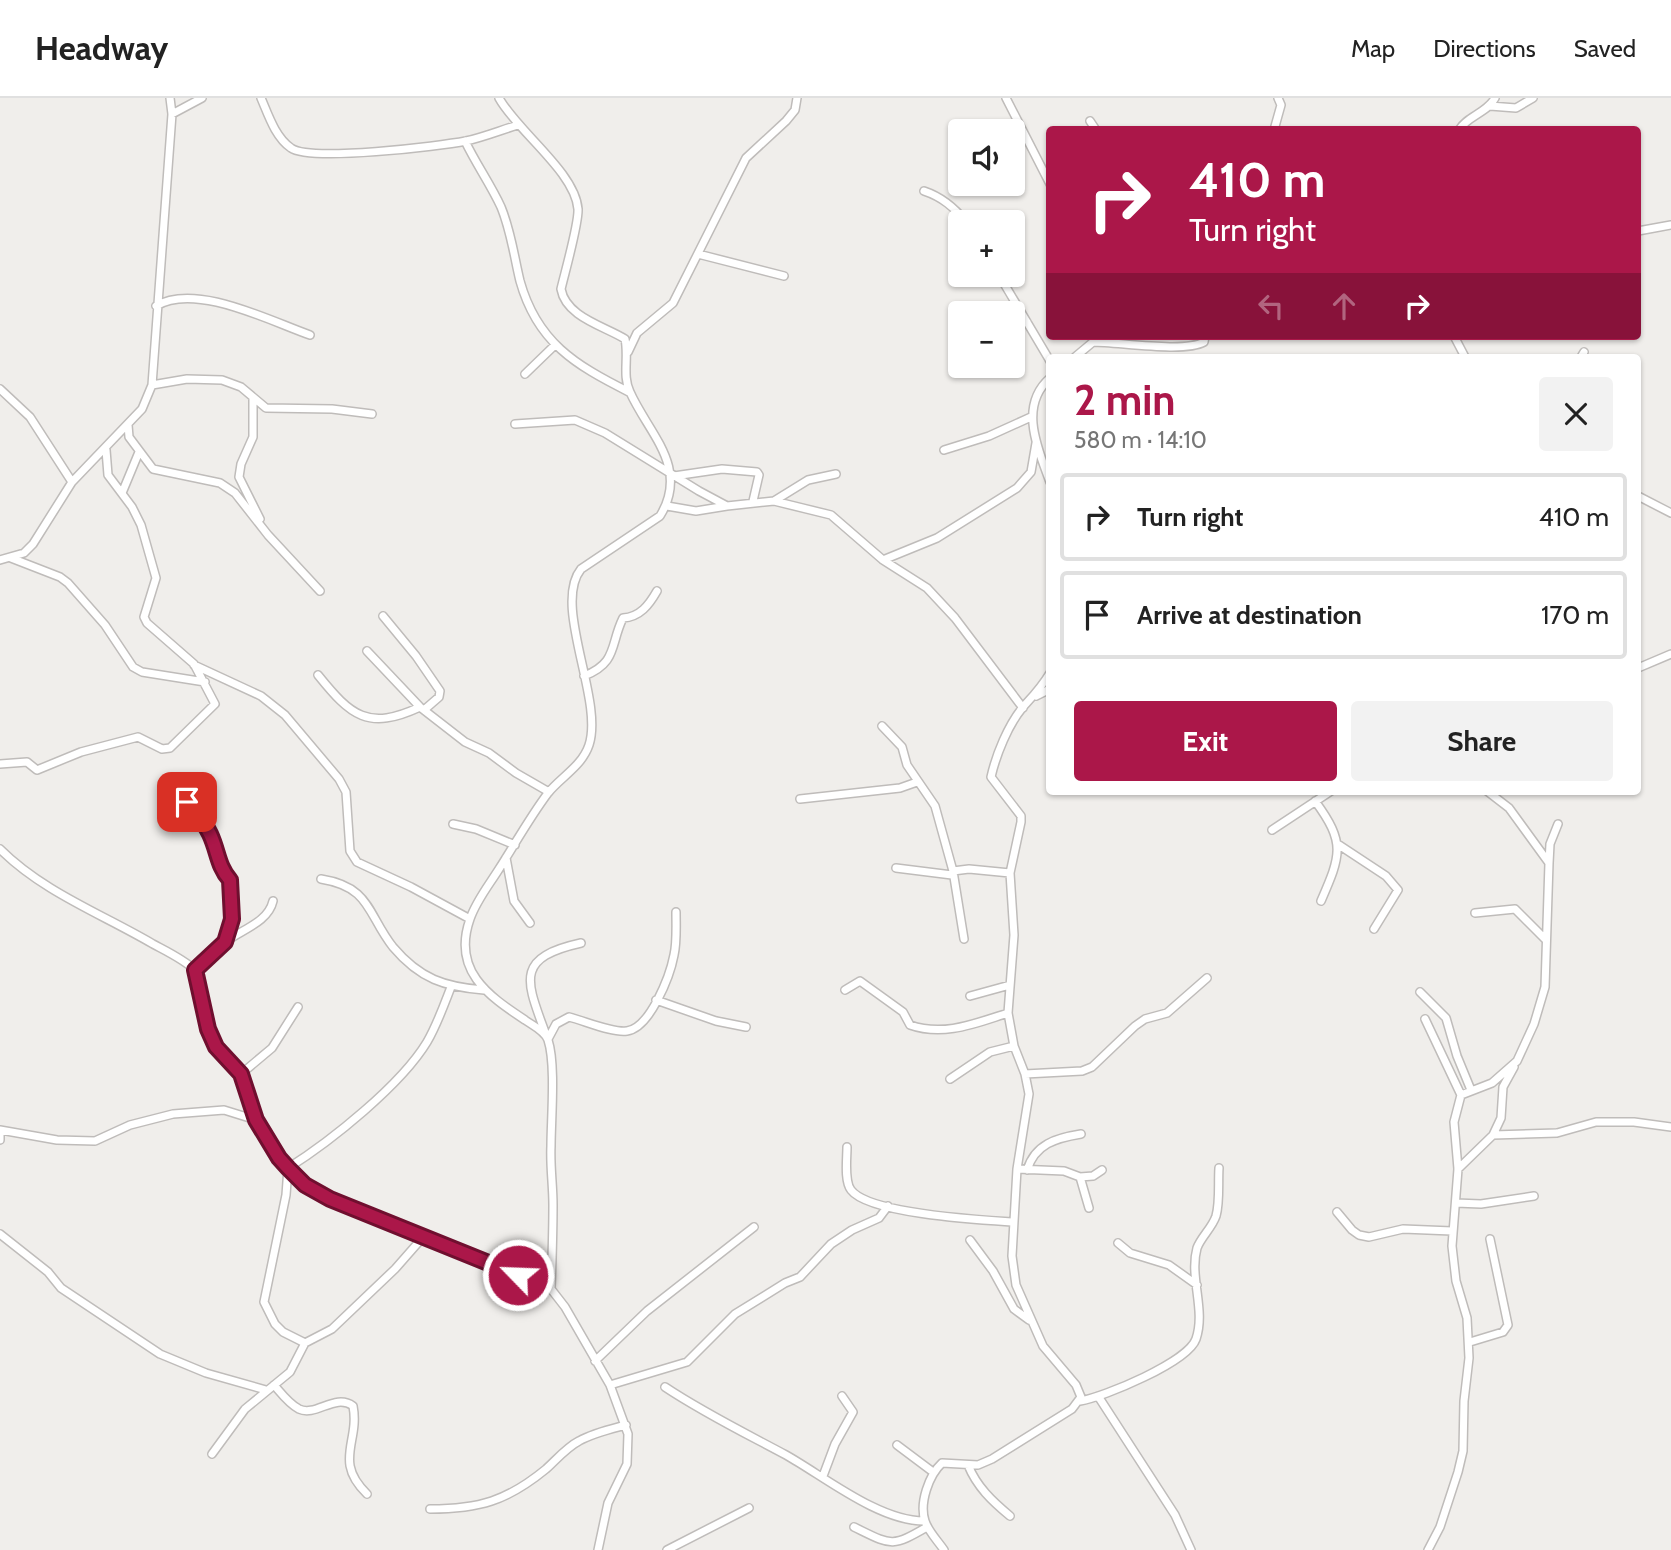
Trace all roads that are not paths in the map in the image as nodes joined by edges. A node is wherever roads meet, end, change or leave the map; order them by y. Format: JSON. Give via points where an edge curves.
{"nodes":[{"id":1,"x":170,"y":98,"type":"edge"},
{"id":2,"x":202,"y":98,"type":"edge"},
{"id":3,"x":261,"y":98,"type":"edge"},
{"id":4,"x":499,"y":98,"type":"edge"},
{"id":5,"x":797,"y":98,"type":"edge"},
{"id":6,"x":1006,"y":98,"type":"edge"},
{"id":7,"x":1278,"y":98,"type":"edge"},
{"id":8,"x":1533,"y":98,"type":"edge"},
{"id":9,"x":1493,"y":102,"type":"edge"},
{"id":10,"x":172,"y":114,"type":"junction"},
{"id":11,"x":1090,"y":121,"type":"dead end"},
{"id":12,"x":518,"y":125,"type":"junction"},
{"id":13,"x":1093,"y":126,"type":"edge"},
{"id":14,"x":1275,"y":126,"type":"edge"},
{"id":15,"x":1461,"y":126,"type":"edge"},
{"id":16,"x":465,"y":141,"type":"junction"},
{"id":17,"x":1046,"y":176,"type":"edge"},
{"id":18,"x":924,"y":191,"type":"dead end"},
{"id":19,"x":956,"y":210,"type":"edge"},
{"id":20,"x":1671,"y":225,"type":"edge"},
{"id":21,"x":1641,"y":230,"type":"edge"},
{"id":22,"x":698,"y":254,"type":"junction"},
{"id":23,"x":784,"y":276,"type":"dead end"},
{"id":24,"x":1006,"y":287,"type":"edge"},
{"id":25,"x":156,"y":306,"type":"junction"},
{"id":26,"x":1027,"y":322,"type":"joint"},
{"id":27,"x":310,"y":335,"type":"dead end"},
{"id":28,"x":1093,"y":340,"type":"edge"},
{"id":29,"x":1105,"y":340,"type":"edge"},
{"id":30,"x":1204,"y":340,"type":"edge"},
{"id":31,"x":555,"y":345,"type":"junction"},
{"id":32,"x":1182,"y":347,"type":"junction"},
{"id":33,"x":628,"y":352,"type":"junction"},
{"id":34,"x":1046,"y":354,"type":"edge"},
{"id":35,"x":1078,"y":354,"type":"edge"},
{"id":36,"x":1182,"y":354,"type":"edge"},
{"id":37,"x":525,"y":374,"type":"dead end"},
{"id":38,"x":1046,"y":383,"type":"edge"},
{"id":39,"x":152,"y":385,"type":"junction"},
{"id":40,"x":0,"y":388,"type":"edge"},
{"id":41,"x":629,"y":392,"type":"junction"},
{"id":42,"x":253,"y":398,"type":"junction"},
{"id":43,"x":372,"y":414,"type":"dead end"},
{"id":44,"x":1031,"y":417,"type":"junction"},
{"id":45,"x":515,"y":424,"type":"dead end"},
{"id":46,"x":128,"y":425,"type":"junction"},
{"id":47,"x":1036,"y":443,"type":"junction"},
{"id":48,"x":106,"y":450,"type":"junction"},
{"id":49,"x":944,"y":450,"type":"dead end"},
{"id":50,"x":139,"y":452,"type":"junction"},
{"id":51,"x":1046,"y":471,"type":"edge"},
{"id":52,"x":836,"y":474,"type":"dead end"},
{"id":53,"x":672,"y":475,"type":"junction"},
{"id":54,"x":72,"y":482,"type":"junction"},
{"id":55,"x":122,"y":494,"type":"junction"},
{"id":56,"x":1641,"y":498,"type":"edge"},
{"id":57,"x":753,"y":501,"type":"junction"},
{"id":58,"x":774,"y":501,"type":"junction"},
{"id":59,"x":667,"y":506,"type":"junction"},
{"id":60,"x":727,"y":506,"type":"junction"},
{"id":61,"x":1671,"y":513,"type":"edge"},
{"id":62,"x":268,"y":535,"type":"junction"},
{"id":63,"x":11,"y":557,"type":"junction"},
{"id":64,"x":883,"y":559,"type":"junction"},
{"id":65,"x":0,"y":560,"type":"edge"},
{"id":66,"x":320,"y":591,"type":"dead end"},
{"id":67,"x":657,"y":591,"type":"dead end"},
{"id":68,"x":383,"y":616,"type":"dead end"},
{"id":69,"x":367,"y":651,"type":"dead end"},
{"id":70,"x":1671,"y":653,"type":"edge"},
{"id":71,"x":194,"y":664,"type":"junction"},
{"id":72,"x":1641,"y":667,"type":"edge"},
{"id":73,"x":318,"y":675,"type":"dead end"},
{"id":74,"x":584,"y":676,"type":"junction"},
{"id":75,"x":1046,"y":679,"type":"edge"},
{"id":76,"x":205,"y":682,"type":"junction"},
{"id":77,"x":1046,"y":691,"type":"edge"},
{"id":78,"x":1035,"y":696,"type":"junction"},
{"id":79,"x":1023,"y":708,"type":"junction"},
{"id":80,"x":422,"y":709,"type":"junction"},
{"id":81,"x":882,"y":726,"type":"dead end"},
{"id":82,"x":0,"y":764,"type":"edge"},
{"id":83,"x":917,"y":782,"type":"junction"},
{"id":84,"x":549,"y":792,"type":"junction"},
{"id":85,"x":1325,"y":795,"type":"edge"},
{"id":86,"x":1493,"y":795,"type":"edge"},
{"id":87,"x":800,"y":799,"type":"dead end"},
{"id":88,"x":1315,"y":801,"type":"junction"},
{"id":89,"x":187,"y":802,"type":"dead end"},
{"id":90,"x":453,"y":824,"type":"dead end"},
{"id":91,"x":1558,"y":824,"type":"dead end"},
{"id":92,"x":1272,"y":831,"type":"dead end"},
{"id":93,"x":515,"y":845,"type":"junction"},
{"id":94,"x":1339,"y":845,"type":"junction"},
{"id":95,"x":0,"y":849,"type":"edge"},
{"id":96,"x":506,"y":858,"type":"junction"},
{"id":97,"x":1549,"y":863,"type":"junction"},
{"id":98,"x":896,"y":868,"type":"dead end"},
{"id":99,"x":953,"y":873,"type":"junction"},
{"id":100,"x":1010,"y":873,"type":"junction"},
{"id":101,"x":321,"y":879,"type":"dead end"},
{"id":102,"x":273,"y":901,"type":"dead end"},
{"id":103,"x":1321,"y":901,"type":"dead end"},
{"id":104,"x":676,"y":912,"type":"dead end"},
{"id":105,"x":1475,"y":913,"type":"dead end"},
{"id":106,"x":470,"y":919,"type":"junction"},
{"id":107,"x":530,"y":923,"type":"dead end"},
{"id":108,"x":1374,"y":929,"type":"dead end"},
{"id":109,"x":964,"y":939,"type":"dead end"},
{"id":110,"x":1545,"y":939,"type":"junction"},
{"id":111,"x":225,"y":942,"type":"junction"},
{"id":112,"x":581,"y":943,"type":"dead end"},
{"id":113,"x":195,"y":970,"type":"junction"},
{"id":114,"x":1207,"y":978,"type":"dead end"},
{"id":115,"x":1010,"y":985,"type":"junction"},
{"id":116,"x":451,"y":987,"type":"junction"},
{"id":117,"x":484,"y":990,"type":"junction"},
{"id":118,"x":845,"y":990,"type":"dead end"},
{"id":119,"x":1420,"y":992,"type":"dead end"},
{"id":120,"x":970,"y":996,"type":"dead end"},
{"id":121,"x":656,"y":1000,"type":"junction"},
{"id":122,"x":298,"y":1007,"type":"dead end"},
{"id":123,"x":1008,"y":1013,"type":"junction"},
{"id":124,"x":1425,"y":1019,"type":"dead end"},
{"id":125,"x":746,"y":1027,"type":"dead end"},
{"id":126,"x":548,"y":1039,"type":"junction"},
{"id":127,"x":1014,"y":1046,"type":"junction"},
{"id":128,"x":1517,"y":1061,"type":"junction"},
{"id":129,"x":241,"y":1074,"type":"junction"},
{"id":130,"x":1025,"y":1074,"type":"junction"},
{"id":131,"x":950,"y":1079,"type":"dead end"},
{"id":132,"x":1471,"y":1090,"type":"junction"},
{"id":133,"x":1461,"y":1096,"type":"junction"},
{"id":134,"x":256,"y":1120,"type":"junction"},
{"id":135,"x":1671,"y":1127,"type":"edge"},
{"id":136,"x":1081,"y":1134,"type":"dead end"},
{"id":137,"x":0,"y":1135,"type":"edge"},
{"id":138,"x":1493,"y":1135,"type":"junction"},
{"id":139,"x":847,"y":1147,"type":"dead end"},
{"id":140,"x":288,"y":1168,"type":"junction"},
{"id":141,"x":1219,"y":1168,"type":"dead end"},
{"id":142,"x":1017,"y":1169,"type":"junction"},
{"id":143,"x":1458,"y":1169,"type":"junction"},
{"id":144,"x":1027,"y":1170,"type":"junction"},
{"id":145,"x":1102,"y":1170,"type":"dead end"},
{"id":146,"x":1080,"y":1177,"type":"junction"},
{"id":147,"x":1534,"y":1196,"type":"dead end"},
{"id":148,"x":1456,"y":1203,"type":"junction"},
{"id":149,"x":888,"y":1206,"type":"junction"},
{"id":150,"x":1089,"y":1208,"type":"dead end"},
{"id":151,"x":1337,"y":1212,"type":"dead end"},
{"id":152,"x":1013,"y":1222,"type":"junction"},
{"id":153,"x":754,"y":1227,"type":"dead end"},
{"id":154,"x":1452,"y":1231,"type":"junction"},
{"id":155,"x":0,"y":1234,"type":"edge"},
{"id":156,"x":424,"y":1236,"type":"junction"},
{"id":157,"x":1490,"y":1239,"type":"dead end"},
{"id":158,"x":970,"y":1240,"type":"dead end"},
{"id":159,"x":1118,"y":1243,"type":"dead end"},
{"id":160,"x":1197,"y":1285,"type":"junction"},
{"id":161,"x":551,"y":1289,"type":"junction"},
{"id":162,"x":1030,"y":1320,"type":"junction"},
{"id":163,"x":1469,"y":1342,"type":"junction"},
{"id":164,"x":305,"y":1343,"type":"junction"},
{"id":165,"x":595,"y":1362,"type":"junction"},
{"id":166,"x":274,"y":1385,"type":"junction"},
{"id":167,"x":610,"y":1385,"type":"junction"},
{"id":168,"x":664,"y":1388,"type":"dead end"},
{"id":169,"x":266,"y":1390,"type":"junction"},
{"id":170,"x":842,"y":1396,"type":"dead end"},
{"id":171,"x":1098,"y":1396,"type":"junction"},
{"id":172,"x":1080,"y":1401,"type":"junction"},
{"id":173,"x":626,"y":1425,"type":"junction"},
{"id":174,"x":897,"y":1445,"type":"dead end"},
{"id":175,"x":212,"y":1454,"type":"dead end"},
{"id":176,"x":968,"y":1465,"type":"junction"},
{"id":177,"x":933,"y":1472,"type":"junction"},
{"id":178,"x":823,"y":1476,"type":"junction"},
{"id":179,"x":366,"y":1494,"type":"dead end"},
{"id":180,"x":749,"y":1508,"type":"dead end"},
{"id":181,"x":430,"y":1509,"type":"dead end"},
{"id":182,"x":1010,"y":1516,"type":"dead end"},
{"id":183,"x":926,"y":1524,"type":"junction"},
{"id":184,"x":854,"y":1527,"type":"dead end"},
{"id":185,"x":598,"y":1550,"type":"edge"},
{"id":186,"x":667,"y":1550,"type":"edge"},
{"id":187,"x":944,"y":1550,"type":"edge"},
{"id":188,"x":1192,"y":1550,"type":"edge"},
{"id":189,"x":1428,"y":1550,"type":"edge"}],
"edges":[{"from":1,"to":10,"type":"street"},
{"from":2,"to":10,"type":"street"},
{"from":3,"to":16,"type":"street","via":[[275,129],[291,149],[308,154]]},
{"from":4,"to":12,"type":"street"},
{"from":5,"to":22,"type":"street","via":[[786,121],[746,158]]},
{"from":6,"to":17,"type":"street"},
{"from":7,"to":14,"type":"street","via":[[1281,105]]},
{"from":8,"to":9,"type":"street","via":[[1516,108]]},
{"from":9,"to":15,"type":"street"},
{"from":10,"to":25,"type":"street"},
{"from":11,"to":13,"type":"street"},
{"from":12,"to":16,"type":"street"},
{"from":12,"to":33,"type":"street","via":[[570,186],[578,209],[562,298],[574,311],[625,340]]},
{"from":16,"to":31,"type":"street","via":[[501,206],[530,309]]},
{"from":18,"to":19,"type":"street"},
{"from":20,"to":21,"type":"street"},
{"from":22,"to":23,"type":"street"},
{"from":22,"to":33,"type":"street","via":[[673,303],[637,333]]},
{"from":24,"to":26,"type":"street"},
{"from":25,"to":27,"type":"street","via":[[185,296],[211,300]]},
{"from":25,"to":39,"type":"street"},
{"from":26,"to":34,"type":"street"},
{"from":28,"to":35,"type":"street"},
{"from":29,"to":32,"type":"street"},
{"from":30,"to":32,"type":"street"},
{"from":31,"to":37,"type":"street"},
{"from":31,"to":41,"type":"street","via":[[587,371]]},
{"from":32,"to":36,"type":"street"},
{"from":33,"to":41,"type":"street"},
{"from":38,"to":44,"type":"street"},
{"from":39,"to":42,"type":"street","via":[[222,380]]},
{"from":39,"to":46,"type":"street","via":[[142,409]]},
{"from":40,"to":54,"type":"street","via":[[30,416]]},
{"from":41,"to":53,"type":"street","via":[[660,441]]},
{"from":42,"to":43,"type":"street","via":[[266,408]]},
{"from":42,"to":62,"type":"street","via":[[253,437],[239,477]]},
{"from":44,"to":47,"type":"street"},
{"from":44,"to":49,"type":"street"},
{"from":45,"to":53,"type":"street","via":[[575,420]]},
{"from":46,"to":48,"type":"street"},
{"from":46,"to":50,"type":"street"},
{"from":47,"to":51,"type":"street"},
{"from":47,"to":64,"type":"street","via":[[1031,472],[1017,488],[937,538]]},
{"from":48,"to":54,"type":"street"},
{"from":48,"to":55,"type":"street","via":[[108,475]]},
{"from":50,"to":55,"type":"street"},
{"from":50,"to":62,"type":"street","via":[[153,469],[228,488]]},
{"from":52,"to":58,"type":"street","via":[[808,480]]},
{"from":53,"to":57,"type":"street","via":[[722,469],[757,472]]},
{"from":53,"to":59,"type":"street"},
{"from":53,"to":60,"type":"street"},
{"from":54,"to":63,"type":"street","via":[[33,544]]},
{"from":55,"to":71,"type":"street","via":[[141,525],[156,578],[144,617]]},
{"from":56,"to":61,"type":"street"},
{"from":57,"to":58,"type":"street"},
{"from":57,"to":60,"type":"street"},
{"from":58,"to":64,"type":"street","via":[[831,515]]},
{"from":59,"to":60,"type":"street","via":[[696,511]]},
{"from":59,"to":74,"type":"street","via":[[650,524],[575,575],[574,618]]},
{"from":62,"to":66,"type":"street"},
{"from":63,"to":65,"type":"street"},
{"from":63,"to":76,"type":"street","via":[[68,583],[105,625],[133,667]]},
{"from":64,"to":79,"type":"street","via":[[934,596],[955,618]]},
{"from":67,"to":74,"type":"street","via":[[643,610],[623,618],[609,660],[599,671]]},
{"from":68,"to":80,"type":"street","via":[[440,691],[439,697]]},
{"from":69,"to":80,"type":"street"},
{"from":70,"to":72,"type":"street"},
{"from":71,"to":76,"type":"street"},
{"from":71,"to":106,"type":"street","via":[[269,702],[339,779],[346,792],[350,850],[357,862]]},
{"from":73,"to":80,"type":"street","via":[[354,714],[397,718]]},
{"from":74,"to":84,"type":"street","via":[[591,719],[589,745]]},
{"from":75,"to":78,"type":"street"},
{"from":76,"to":82,"type":"street","via":[[215,704],[170,748],[162,749],[138,737],[37,770],[27,762]]},
{"from":77,"to":78,"type":"street"},
{"from":78,"to":79,"type":"street"},
{"from":79,"to":100,"type":"street","via":[[991,777],[1021,816]]},
{"from":80,"to":84,"type":"street","via":[[465,742]]},
{"from":81,"to":83,"type":"street","via":[[902,747]]},
{"from":83,"to":87,"type":"street"},
{"from":83,"to":99,"type":"street","via":[[935,806]]},
{"from":84,"to":93,"type":"street"},
{"from":85,"to":88,"type":"street"},
{"from":86,"to":97,"type":"street"},
{"from":88,"to":92,"type":"street"},
{"from":88,"to":94,"type":"street"},
{"from":89,"to":111,"type":"street","via":[[209,831],[220,869],[230,880],[232,919]]},
{"from":90,"to":93,"type":"street"},
{"from":91,"to":97,"type":"street"},
{"from":93,"to":96,"type":"street"},
{"from":94,"to":103,"type":"street"},
{"from":94,"to":108,"type":"street","via":[[1398,890]]},
{"from":95,"to":113,"type":"street","via":[[69,900],[100,913]]},
{"from":96,"to":106,"type":"street"},
{"from":96,"to":107,"type":"street","via":[[514,901]]},
{"from":97,"to":110,"type":"street"},
{"from":98,"to":99,"type":"street"},
{"from":99,"to":100,"type":"street","via":[[970,869]]},
{"from":99,"to":109,"type":"street"},
{"from":100,"to":115,"type":"street","via":[[1014,935]]},
{"from":101,"to":116,"type":"street","via":[[349,886],[359,894],[393,947],[428,978]]},
{"from":102,"to":111,"type":"street","via":[[262,919]]},
{"from":104,"to":121,"type":"street","via":[[675,954]]},
{"from":105,"to":110,"type":"street","via":[[1515,909]]},
{"from":106,"to":117,"type":"street","via":[[466,960]]},
{"from":110,"to":128,"type":"street","via":[[1542,1004]]},
{"from":111,"to":113,"type":"street"},
{"from":112,"to":126,"type":"street","via":[[552,950],[533,970],[530,990]]},
{"from":113,"to":129,"type":"street","via":[[208,1029],[216,1047]]},
{"from":114,"to":130,"type":"street","via":[[1167,1013],[1145,1018],[1091,1067]]},
{"from":115,"to":120,"type":"street"},
{"from":115,"to":123,"type":"street"},
{"from":116,"to":117,"type":"street"},
{"from":116,"to":140,"type":"street","via":[[427,1042],[374,1103]]},
{"from":117,"to":126,"type":"street"},
{"from":118,"to":123,"type":"street","via":[[860,981],[903,1012],[910,1025],[920,1028],[954,1030]]},
{"from":119,"to":132,"type":"street","via":[[1446,1017]]},
{"from":121,"to":125,"type":"street"},
{"from":121,"to":126,"type":"street","via":[[646,1019],[633,1030],[617,1031],[569,1017],[556,1024]]},
{"from":122,"to":129,"type":"street","via":[[272,1048]]},
{"from":123,"to":127,"type":"street"},
{"from":124,"to":133,"type":"street"},
{"from":126,"to":161,"type":"street"},
{"from":127,"to":130,"type":"street"},
{"from":127,"to":131,"type":"street","via":[[990,1052]]},
{"from":128,"to":132,"type":"street","via":[[1492,1083]]},
{"from":128,"to":138,"type":"street","via":[[1503,1087],[1501,1118]]},
{"from":129,"to":134,"type":"street"},
{"from":130,"to":142,"type":"street","via":[[1029,1094]]},
{"from":132,"to":133,"type":"street"},
{"from":133,"to":143,"type":"street","via":[[1454,1122]]},
{"from":134,"to":137,"type":"street","via":[[224,1110],[173,1114],[130,1125],[95,1141]]},
{"from":134,"to":140,"type":"street"},
{"from":135,"to":138,"type":"street","via":[[1596,1122],[1557,1133]]},
{"from":136,"to":144,"type":"street","via":[[1047,1143],[1037,1150]]},
{"from":138,"to":143,"type":"street"},
{"from":139,"to":149,"type":"street","via":[[850,1189]]},
{"from":140,"to":156,"type":"street","via":[[305,1185],[330,1199]]},
{"from":140,"to":164,"type":"street","via":[[264,1302],[283,1332]]},
{"from":141,"to":160,"type":"street","via":[[1216,1215],[1198,1246]]},
{"from":142,"to":144,"type":"street"},
{"from":142,"to":152,"type":"street"},
{"from":143,"to":148,"type":"street"},
{"from":144,"to":146,"type":"street","via":[[1064,1171]]},
{"from":145,"to":146,"type":"street"},
{"from":146,"to":150,"type":"street"},
{"from":147,"to":148,"type":"street"},
{"from":148,"to":154,"type":"street"},
{"from":149,"to":152,"type":"street","via":[[950,1218]]},
{"from":149,"to":167,"type":"street","via":[[879,1218],[831,1244],[800,1277],[735,1314],[687,1362]]},
{"from":151,"to":154,"type":"street","via":[[1352,1230],[1369,1237],[1402,1229]]},
{"from":152,"to":162,"type":"street","via":[[1016,1286]]},
{"from":153,"to":165,"type":"street","via":[[647,1311]]},
{"from":154,"to":163,"type":"street","via":[[1456,1281]]},
{"from":155,"to":169,"type":"street","via":[[61,1288],[141,1343],[206,1373]]},
{"from":156,"to":161,"type":"street"},
{"from":156,"to":164,"type":"street","via":[[332,1329]]},
{"from":157,"to":163,"type":"street","via":[[1508,1325],[1503,1332]]},
{"from":158,"to":162,"type":"street","via":[[1014,1309]]},
{"from":159,"to":160,"type":"street","via":[[1130,1253],[1169,1265]]},
{"from":160,"to":171,"type":"street","via":[[1196,1339],[1187,1352]]},
{"from":161,"to":165,"type":"street"},
{"from":162,"to":172,"type":"street","via":[[1042,1346],[1076,1385]]},
{"from":163,"to":189,"type":"street","via":[[1462,1451],[1440,1527]]},
{"from":164,"to":166,"type":"street","via":[[290,1372]]},
{"from":165,"to":167,"type":"street"},
{"from":166,"to":169,"type":"street"},
{"from":166,"to":179,"type":"street","via":[[299,1409],[334,1402],[353,1406],[349,1467]]},
{"from":167,"to":173,"type":"street"},
{"from":168,"to":178,"type":"street"},
{"from":169,"to":175,"type":"street","via":[[245,1409]]},
{"from":170,"to":178,"type":"street","via":[[853,1412]]},
{"from":171,"to":172,"type":"street"},
{"from":171,"to":188,"type":"street","via":[[1175,1515]]},
{"from":172,"to":176,"type":"street","via":[[992,1459]]},
{"from":173,"to":181,"type":"street","via":[[578,1441],[542,1472],[487,1505]]},
{"from":173,"to":185,"type":"street","via":[[626,1464],[608,1503]]},
{"from":174,"to":177,"type":"street"},
{"from":176,"to":177,"type":"street","via":[[942,1463]]},
{"from":176,"to":182,"type":"street","via":[[988,1497]]},
{"from":177,"to":183,"type":"street","via":[[927,1490]]},
{"from":178,"to":183,"type":"street","via":[[879,1509]]},
{"from":180,"to":186,"type":"street"},
{"from":183,"to":184,"type":"street","via":[[902,1542],[885,1542]]},
{"from":183,"to":187,"type":"street"}]}
